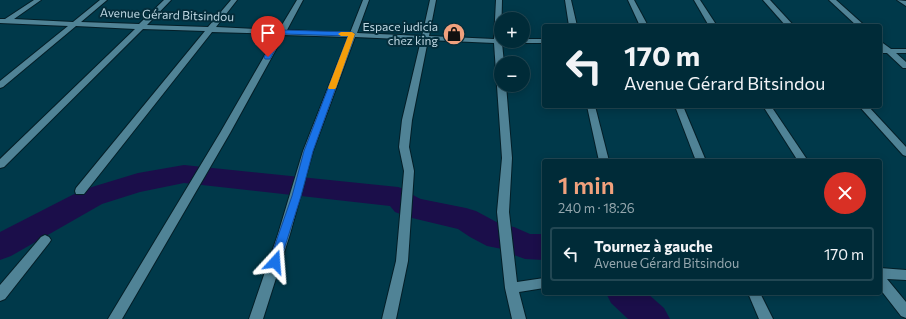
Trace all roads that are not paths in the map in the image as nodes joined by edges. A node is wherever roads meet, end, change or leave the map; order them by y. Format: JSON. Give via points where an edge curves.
{"nodes":[{"id":1,"x":38,"y":0,"type":"edge"},
{"id":2,"x":104,"y":0,"type":"edge"},
{"id":3,"x":168,"y":0,"type":"edge"},
{"id":4,"x":234,"y":0,"type":"edge"},
{"id":5,"x":300,"y":0,"type":"edge"},
{"id":6,"x":366,"y":0,"type":"edge"},
{"id":7,"x":433,"y":0,"type":"edge"},
{"id":8,"x":499,"y":0,"type":"edge"},
{"id":9,"x":568,"y":0,"type":"edge"},
{"id":10,"x":631,"y":0,"type":"edge"},
{"id":11,"x":697,"y":0,"type":"edge"},
{"id":12,"x":766,"y":0,"type":"edge"},
{"id":13,"x":832,"y":0,"type":"edge"},
{"id":14,"x":900,"y":0,"type":"edge"},
{"id":15,"x":906,"y":4,"type":"edge"},
{"id":16,"x":499,"y":12,"type":"edge"},
{"id":17,"x":4,"y":21,"type":"edge"},
{"id":18,"x":75,"y":24,"type":"junction"},
{"id":19,"x":573,"y":24,"type":"edge"},
{"id":20,"x":643,"y":24,"type":"edge"},
{"id":21,"x":712,"y":24,"type":"edge"},
{"id":22,"x":788,"y":24,"type":"edge"},
{"id":23,"x":859,"y":24,"type":"edge"},
{"id":24,"x":0,"y":26,"type":"edge"},
{"id":25,"x":141,"y":26,"type":"junction"},
{"id":26,"x":210,"y":29,"type":"junction"},
{"id":27,"x":282,"y":32,"type":"junction"},
{"id":28,"x":352,"y":34,"type":"junction"},
{"id":29,"x":425,"y":39,"type":"junction"},
{"id":30,"x":494,"y":41,"type":"edge"},
{"id":31,"x":530,"y":41,"type":"edge"},
{"id":32,"x":542,"y":41,"type":"edge"},
{"id":33,"x":882,"y":44,"type":"edge"},
{"id":34,"x":500,"y":48,"type":"edge"},
{"id":35,"x":882,"y":51,"type":"edge"},
{"id":36,"x":890,"y":51,"type":"junction"},
{"id":37,"x":906,"y":51,"type":"edge"},
{"id":38,"x":906,"y":66,"type":"edge"},
{"id":39,"x":0,"y":85,"type":"edge"},
{"id":40,"x":592,"y":108,"type":"edge"},
{"id":41,"x":680,"y":108,"type":"edge"},
{"id":42,"x":768,"y":108,"type":"edge"},
{"id":43,"x":865,"y":108,"type":"edge"},
{"id":44,"x":906,"y":154,"type":"edge"},
{"id":45,"x":604,"y":159,"type":"edge"},
{"id":46,"x":700,"y":159,"type":"edge"},
{"id":47,"x":802,"y":159,"type":"edge"},
{"id":48,"x":0,"y":165,"type":"edge"},
{"id":49,"x":80,"y":191,"type":"dead end"},
{"id":50,"x":45,"y":240,"type":"dead end"},
{"id":51,"x":882,"y":273,"type":"edge"},
{"id":52,"x":906,"y":275,"type":"edge"},
{"id":53,"x":882,"y":282,"type":"edge"},
{"id":54,"x":542,"y":284,"type":"edge"},
{"id":55,"x":511,"y":288,"type":"junction"},
{"id":56,"x":0,"y":295,"type":"edge"},
{"id":57,"x":755,"y":295,"type":"edge"},
{"id":58,"x":906,"y":312,"type":"edge"},
{"id":59,"x":115,"y":319,"type":"edge"},
{"id":60,"x":256,"y":319,"type":"edge"},
{"id":61,"x":389,"y":319,"type":"edge"},
{"id":62,"x":519,"y":319,"type":"edge"},
{"id":63,"x":766,"y":319,"type":"edge"}],
"edges":[{"from":1,"to":17,"type":"street"},
{"from":2,"to":18,"type":"street"},
{"from":3,"to":25,"type":"street"},
{"from":4,"to":26,"type":"street"},
{"from":5,"to":27,"type":"street"},
{"from":6,"to":28,"type":"street"},
{"from":7,"to":29,"type":"street"},
{"from":8,"to":16,"type":"street"},
{"from":9,"to":19,"type":"street"},
{"from":10,"to":20,"type":"street"},
{"from":11,"to":21,"type":"street"},
{"from":12,"to":22,"type":"street"},
{"from":13,"to":23,"type":"street"},
{"from":14,"to":15,"type":"street"},
{"from":17,"to":18,"type":"street","name":"Avenue Gérard Bitsindou"},
{"from":17,"to":24,"type":"street"},
{"from":18,"to":25,"type":"street","name":"Avenue Gérard Bitsindou"},
{"from":18,"to":39,"type":"street"},
{"from":25,"to":26,"type":"street","name":"Avenue Gérard Bitsindou"},
{"from":25,"to":48,"type":"street"},
{"from":26,"to":27,"type":"street","name":"Avenue Gérard Bitsindou"},
{"from":26,"to":49,"type":"street"},
{"from":27,"to":28,"type":"street","name":"Avenue Gérard Bitsindou"},
{"from":27,"to":59,"type":"street"},
{"from":28,"to":29,"type":"street","name":"Avenue Gérard Bitsindou"},
{"from":28,"to":60,"type":"street","via":[[308,151]]},
{"from":29,"to":30,"type":"street","name":"Avenue Gérard Bitsindou"},
{"from":29,"to":61,"type":"street","via":[[407,120],[404,147],[409,171],[402,261]]},
{"from":31,"to":32,"type":"street"},
{"from":33,"to":36,"type":"street"},
{"from":34,"to":55,"type":"street","via":[[507,140],[503,212]]},
{"from":35,"to":36,"type":"street"},
{"from":36,"to":37,"type":"street"},
{"from":36,"to":38,"type":"street"},
{"from":40,"to":45,"type":"street"},
{"from":41,"to":46,"type":"street"},
{"from":42,"to":47,"type":"street"},
{"from":43,"to":44,"type":"street"},
{"from":50,"to":56,"type":"street"},
{"from":51,"to":52,"type":"street"},
{"from":53,"to":58,"type":"street"},
{"from":54,"to":55,"type":"street"},
{"from":55,"to":62,"type":"street"},
{"from":57,"to":63,"type":"street"}]}
